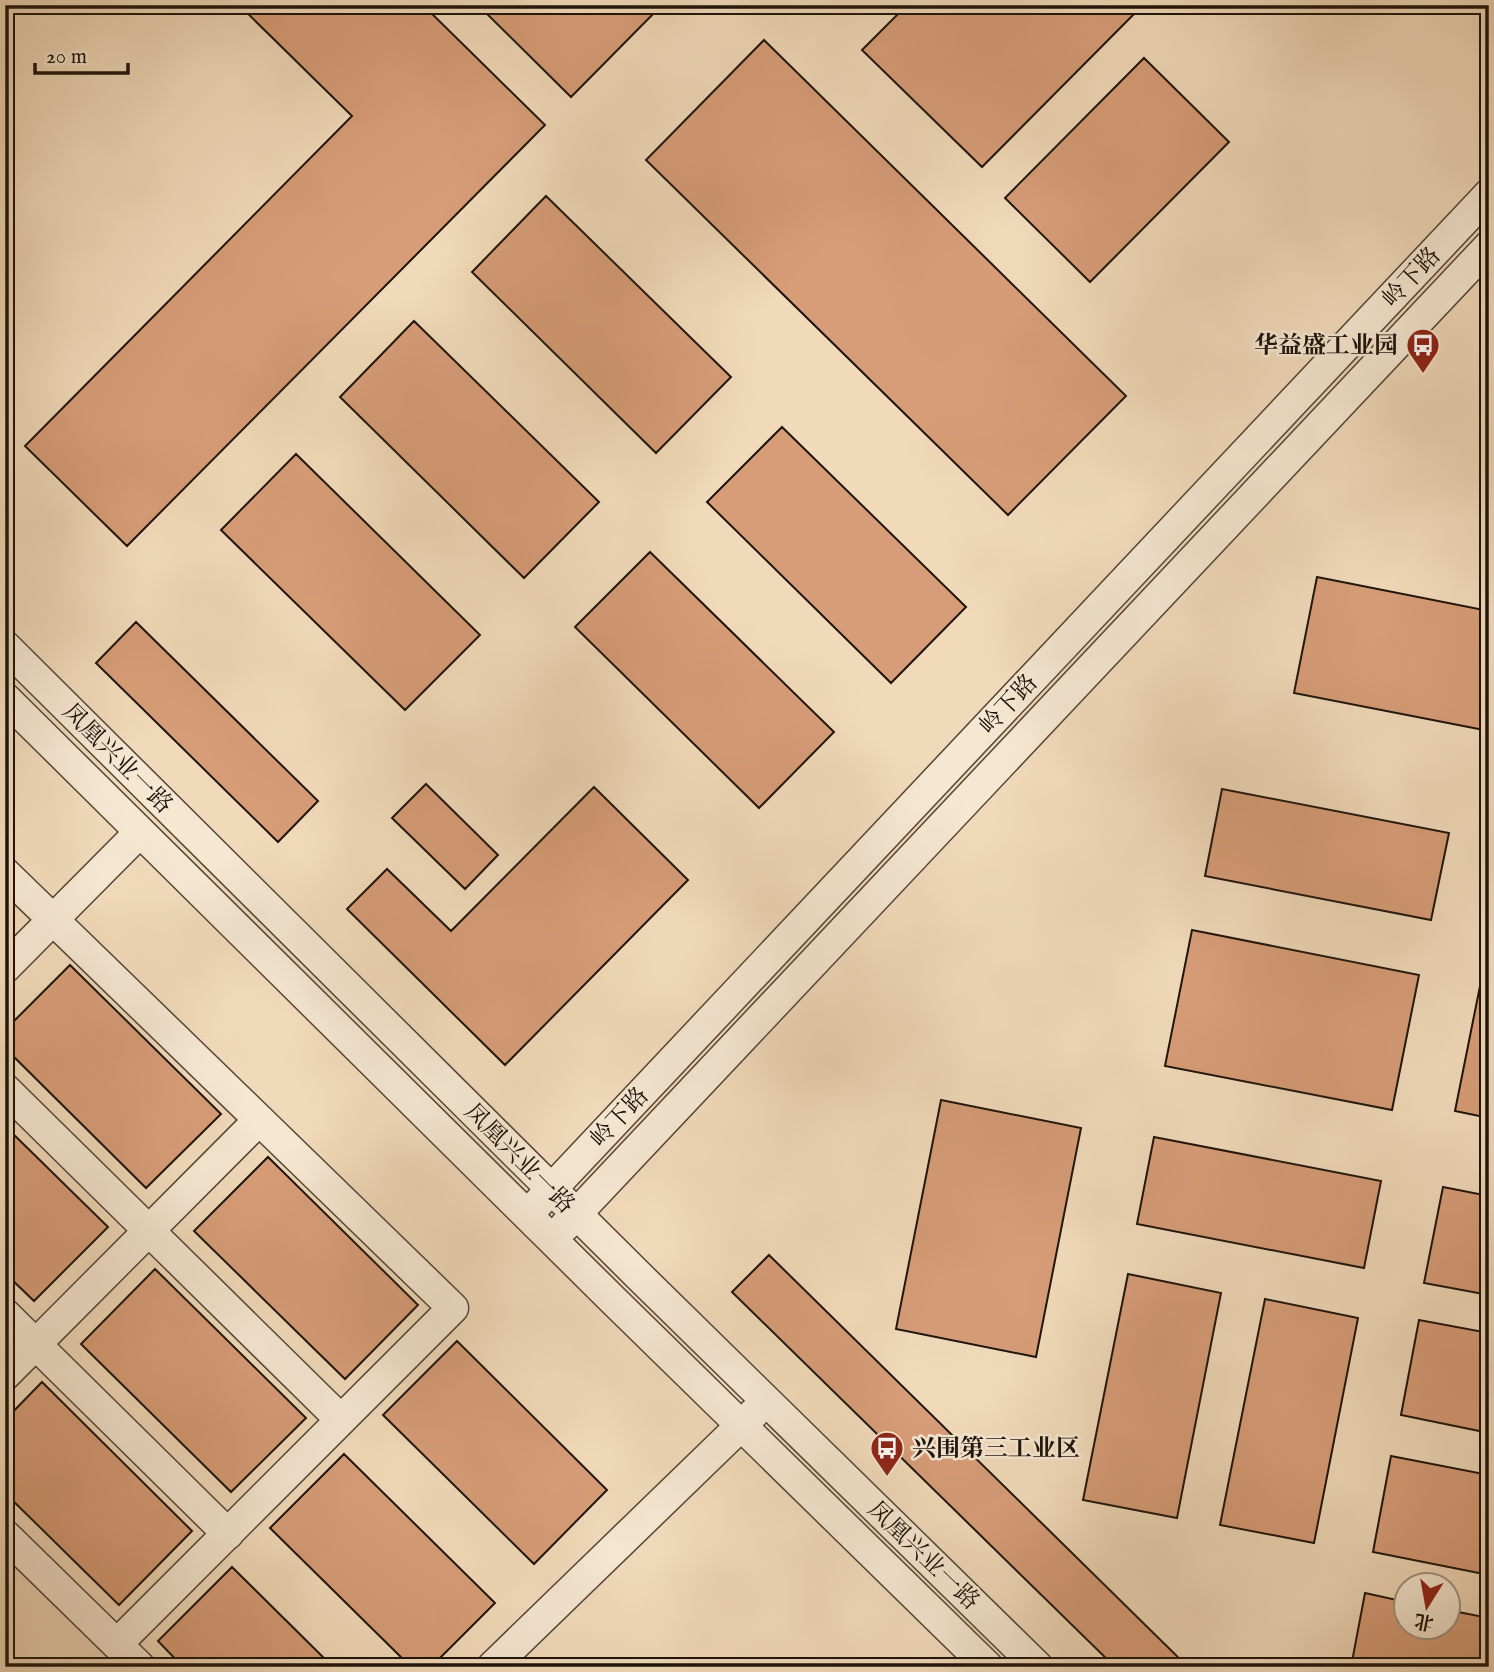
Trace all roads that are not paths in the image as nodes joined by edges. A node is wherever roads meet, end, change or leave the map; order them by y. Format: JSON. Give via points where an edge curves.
{"nodes":[{"id":1,"x":1489,"y":194,"type":"edge"},
{"id":2,"x":1489,"y":246,"type":"edge"},
{"id":3,"x":5,"y":646,"type":"edge"},
{"id":4,"x":5,"y":698,"type":"edge"},
{"id":5,"x":140,"y":832,"type":"junction"},
{"id":6,"x":5,"y":873,"type":"edge"},
{"id":7,"x":53,"y":920,"type":"junction"},
{"id":8,"x":5,"y":968,"type":"edge"},
{"id":9,"x":5,"y":1089,"type":"edge"},
{"id":10,"x":260,"y":1120,"type":"junction"},
{"id":11,"x":552,"y":1189,"type":"junction"},
{"id":12,"x":577,"y":1214,"type":"junction"},
{"id":13,"x":527,"y":1215,"type":"junction"},
{"id":14,"x":149,"y":1231,"type":"junction"},
{"id":15,"x":552,"y":1240,"type":"junction"},
{"id":16,"x":5,"y":1314,"type":"edge"},
{"id":17,"x":36,"y":1344,"type":"junction"},
{"id":18,"x":5,"y":1375,"type":"edge"},
{"id":19,"x":766,"y":1400,"type":"junction"},
{"id":20,"x":341,"y":1420,"type":"junction"},
{"id":21,"x":741,"y":1425,"type":"junction"},
{"id":22,"x":228,"y":1534,"type":"junction"},
{"id":23,"x":5,"y":1535,"type":"edge"},
{"id":24,"x":117,"y":1644,"type":"junction"},
{"id":25,"x":140,"y":1667,"type":"edge"},
{"id":26,"x":492,"y":1667,"type":"edge"},
{"id":27,"x":988,"y":1667,"type":"edge"},
{"id":28,"x":1038,"y":1667,"type":"edge"}],
"edges":[{"from":1,"to":11,"type":"street","name":"岭下路"},
{"from":2,"to":12,"type":"street","name":"岭下路"},
{"from":3,"to":11,"type":"street","name":"凤凰兴业一路"},
{"from":4,"to":5,"type":"street","name":"凤凰兴业一路"},
{"from":5,"to":7,"type":"street"},
{"from":5,"to":13,"type":"street","name":"凤凰兴业一路"},
{"from":6,"to":7,"type":"street"},
{"from":7,"to":8,"type":"street"},
{"from":7,"to":10,"type":"street"},
{"from":9,"to":14,"type":"street"},
{"from":10,"to":14,"type":"street"},
{"from":10,"to":20,"type":"street","via":[[453,1307]]},
{"from":11,"to":12,"type":"street","name":"凤凰兴业一路"},
{"from":11,"to":13,"type":"street","name":"岭下路"},
{"from":12,"to":15,"type":"street","name":"岭下路"},
{"from":12,"to":19,"type":"street","name":"凤凰兴业一路"},
{"from":13,"to":15,"type":"street","name":"凤凰兴业一路"},
{"from":14,"to":17,"type":"street"},
{"from":14,"to":20,"type":"street"},
{"from":15,"to":21,"type":"street","name":"凤凰兴业一路"},
{"from":16,"to":17,"type":"street"},
{"from":17,"to":18,"type":"street"},
{"from":17,"to":22,"type":"street"},
{"from":19,"to":21,"type":"street"},
{"from":19,"to":28,"type":"street","name":"凤凰兴业一路"},
{"from":20,"to":22,"type":"street"},
{"from":21,"to":26,"type":"street"},
{"from":21,"to":27,"type":"street","name":"凤凰兴业一路"},
{"from":22,"to":24,"type":"street"},
{"from":23,"to":24,"type":"street"},
{"from":24,"to":25,"type":"street"}]}
